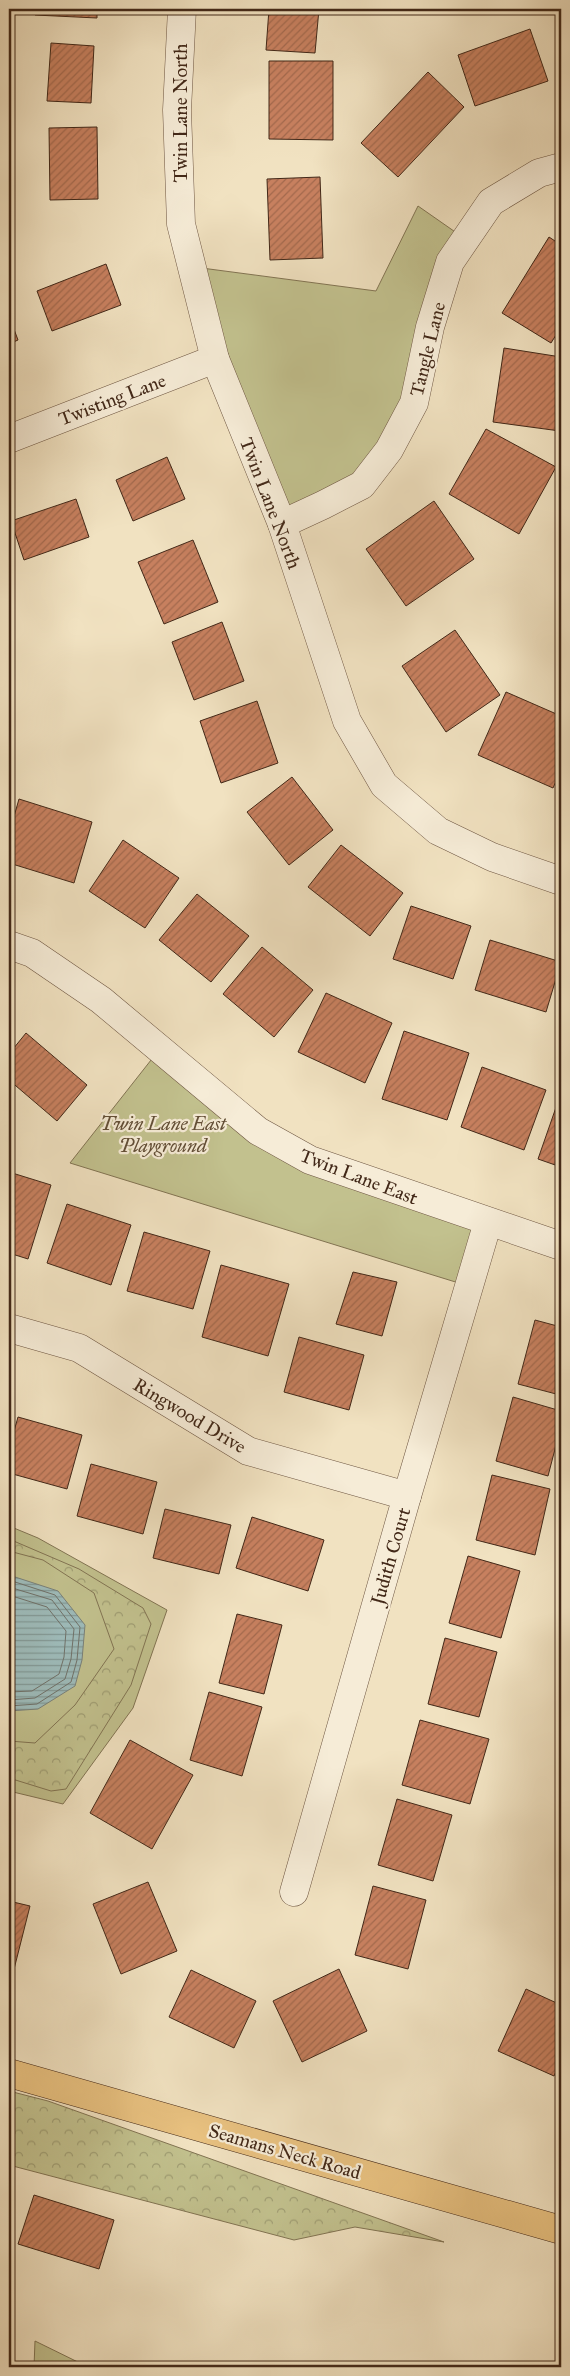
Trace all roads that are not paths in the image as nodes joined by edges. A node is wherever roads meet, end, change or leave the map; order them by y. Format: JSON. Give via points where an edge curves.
{"nodes":[{"id":1,"x":182,"y":9,"type":"edge"},
{"id":2,"x":561,"y":168,"type":"edge"},
{"id":3,"x":215,"y":359,"type":"junction"},
{"id":4,"x":9,"y":439,"type":"edge"},
{"id":5,"x":282,"y":524,"type":"junction"},
{"id":6,"x":561,"y":881,"type":"edge"},
{"id":7,"x":9,"y":945,"type":"edge"},
{"id":8,"x":488,"y":1222,"type":"junction"},
{"id":9,"x":561,"y":1246,"type":"edge"},
{"id":10,"x":9,"y":1328,"type":"edge"},
{"id":11,"x":407,"y":1496,"type":"junction"},
{"id":12,"x":294,"y":1892,"type":"dead end"},
{"id":13,"x":9,"y":2073,"type":"edge"},
{"id":14,"x":561,"y":2230,"type":"edge"}],
"edges":[{"from":1,"to":3,"type":"street","name":"Twin Lane North","via":[[177,110],[180,224]]},
{"from":2,"to":5,"type":"street","name":"Tangle Lane","via":[[539,173],[491,202],[450,262],[430,327],[414,403],[389,450],[362,485]]},
{"from":3,"to":4,"type":"street","name":"Twisting Lane"},
{"from":3,"to":5,"type":"street","name":"Twin Lane North"},
{"from":5,"to":6,"type":"street","name":"Twin Lane North","via":[[347,721],[384,785],[438,831],[492,857]]},
{"from":7,"to":8,"type":"street","name":"Twin Lane East","via":[[32,953],[101,1000],[258,1131],[310,1160]]},
{"from":8,"to":9,"type":"street","name":"Twin Lane East"},
{"from":8,"to":11,"type":"street","name":"Judith Court"},
{"from":10,"to":11,"type":"street","name":"Ringwood Drive","via":[[79,1348],[248,1451]]},
{"from":11,"to":12,"type":"street","name":"Judith Court"},
{"from":13,"to":14,"type":"main road","name":"Seamans Neck Road"}]}
